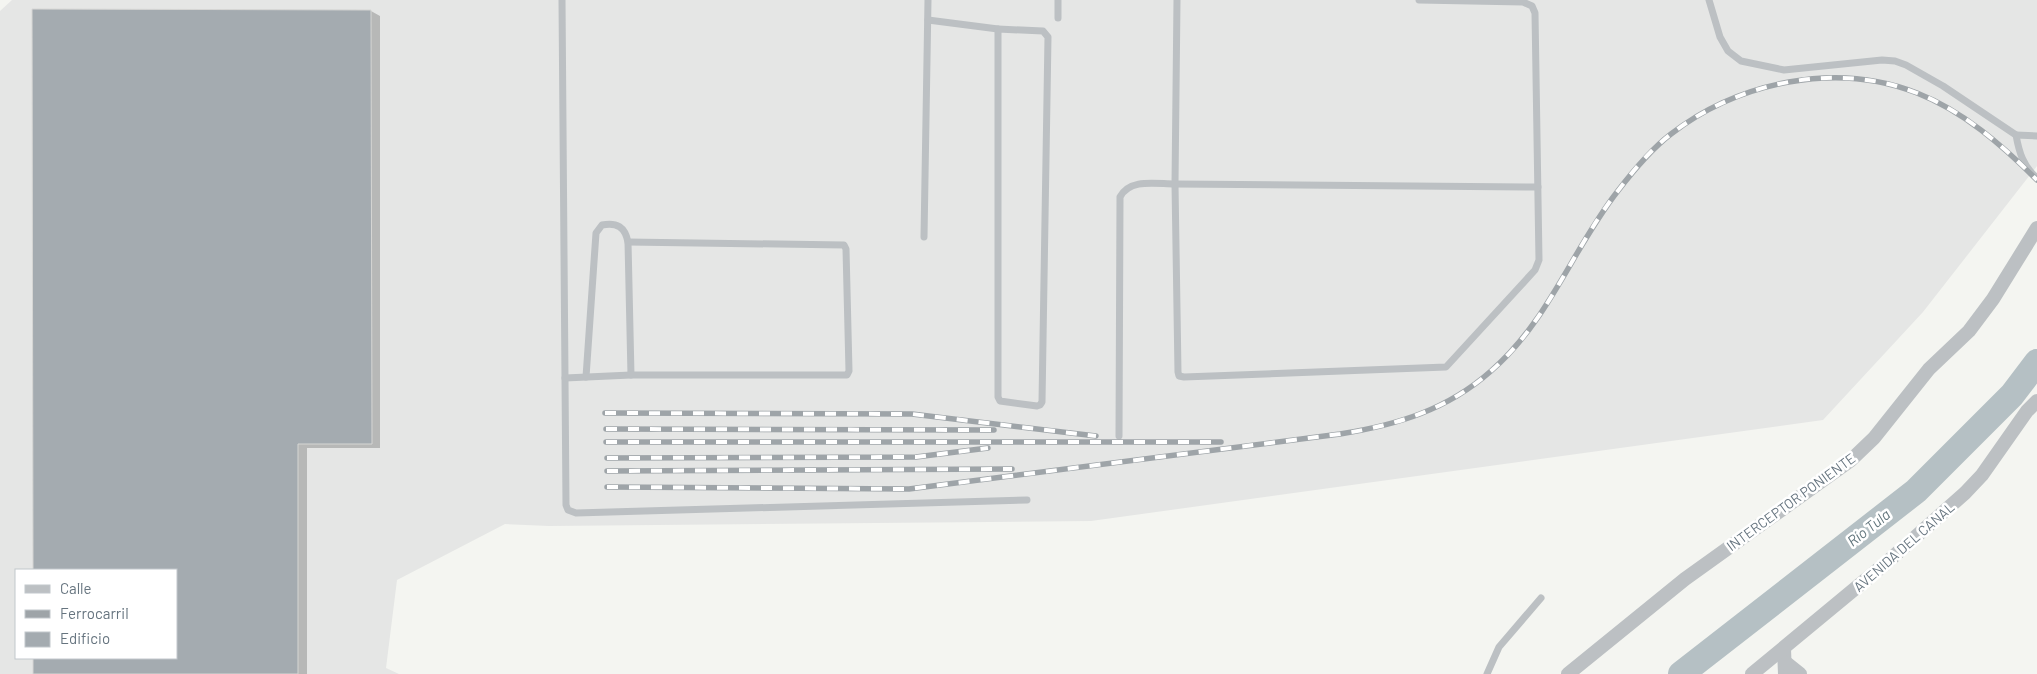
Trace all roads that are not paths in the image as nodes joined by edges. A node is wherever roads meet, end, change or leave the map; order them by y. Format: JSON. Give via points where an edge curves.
{"nodes":[{"id":1,"x":562,"y":0,"type":"edge"},
{"id":2,"x":928,"y":0,"type":"edge"},
{"id":3,"x":1058,"y":0,"type":"edge"},
{"id":4,"x":1177,"y":0,"type":"edge"},
{"id":5,"x":1419,"y":0,"type":"edge"},
{"id":6,"x":1709,"y":0,"type":"edge"},
{"id":7,"x":1058,"y":18,"type":"dead end"},
{"id":8,"x":928,"y":20,"type":"junction"},
{"id":9,"x":998,"y":29,"type":"junction"},
{"id":10,"x":2016,"y":134,"type":"junction"},
{"id":11,"x":2037,"y":136,"type":"edge"},
{"id":12,"x":2037,"y":178,"type":"edge"},
{"id":13,"x":1175,"y":184,"type":"junction"},
{"id":14,"x":1538,"y":187,"type":"junction"},
{"id":15,"x":2037,"y":228,"type":"edge"},
{"id":16,"x":924,"y":237,"type":"dead end"},
{"id":17,"x":628,"y":242,"type":"junction"},
{"id":18,"x":631,"y":375,"type":"junction"},
{"id":19,"x":586,"y":377,"type":"junction"},
{"id":20,"x":565,"y":378,"type":"junction"},
{"id":21,"x":2037,"y":401,"type":"edge"},
{"id":22,"x":1119,"y":436,"type":"dead end"},
{"id":23,"x":1027,"y":500,"type":"dead end"},
{"id":24,"x":1541,"y":598,"type":"dead end"},
{"id":25,"x":1785,"y":662,"type":"edge"},
{"id":26,"x":1487,"y":674,"type":"edge"},
{"id":27,"x":1568,"y":674,"type":"edge"},
{"id":28,"x":1752,"y":674,"type":"edge"},
{"id":29,"x":1800,"y":674,"type":"edge"}],
"edges":[{"from":1,"to":20,"type":"lane"},
{"from":2,"to":8,"type":"lane"},
{"from":3,"to":7,"type":"lane"},
{"from":4,"to":13,"type":"lane"},
{"from":5,"to":14,"type":"lane","via":[[1523,2],[1532,6],[1535,13]]},
{"from":6,"to":10,"type":"lane","via":[[1720,37],[1728,51],[1741,61],[1784,70],[1895,61],[1943,86]]},
{"from":8,"to":9,"type":"lane"},
{"from":8,"to":16,"type":"lane"},
{"from":9,"to":9,"type":"lane","via":[[998,397],[1000,402],[1040,406],[1048,37],[1043,31]]},
{"from":10,"to":11,"type":"lane"},
{"from":10,"to":12,"type":"lane","via":[[2023,161]]},
{"from":13,"to":14,"type":"lane"},
{"from":13,"to":14,"type":"lane","via":[[1178,372],[1184,378],[1446,367],[1538,265]]},
{"from":13,"to":22,"type":"lane","via":[[1133,184],[1124,189],[1120,198]]},
{"from":15,"to":27,"type":"street","name":"INTERCEPTOR PONIENTE","via":[[1993,299],[1968,331],[1929,369],[1874,438],[1851,460],[1685,579]]},
{"from":17,"to":18,"type":"lane"},
{"from":17,"to":18,"type":"lane","via":[[844,245],[849,310],[849,371],[846,374]]},
{"from":17,"to":19,"type":"lane","via":[[624,229],[619,225],[602,225],[596,233]]},
{"from":18,"to":19,"type":"lane"},
{"from":19,"to":20,"type":"lane"},
{"from":20,"to":23,"type":"lane","via":[[566,505],[568,510],[576,513]]},
{"from":21,"to":25,"type":"street","name":"AVENIDA DEL CANAL","via":[[1965,493]]},
{"from":24,"to":26,"type":"lane","via":[[1499,647]]},
{"from":25,"to":28,"type":"street","name":"AVENIDA DEL CANAL"},
{"from":25,"to":29,"type":"street"}]}
